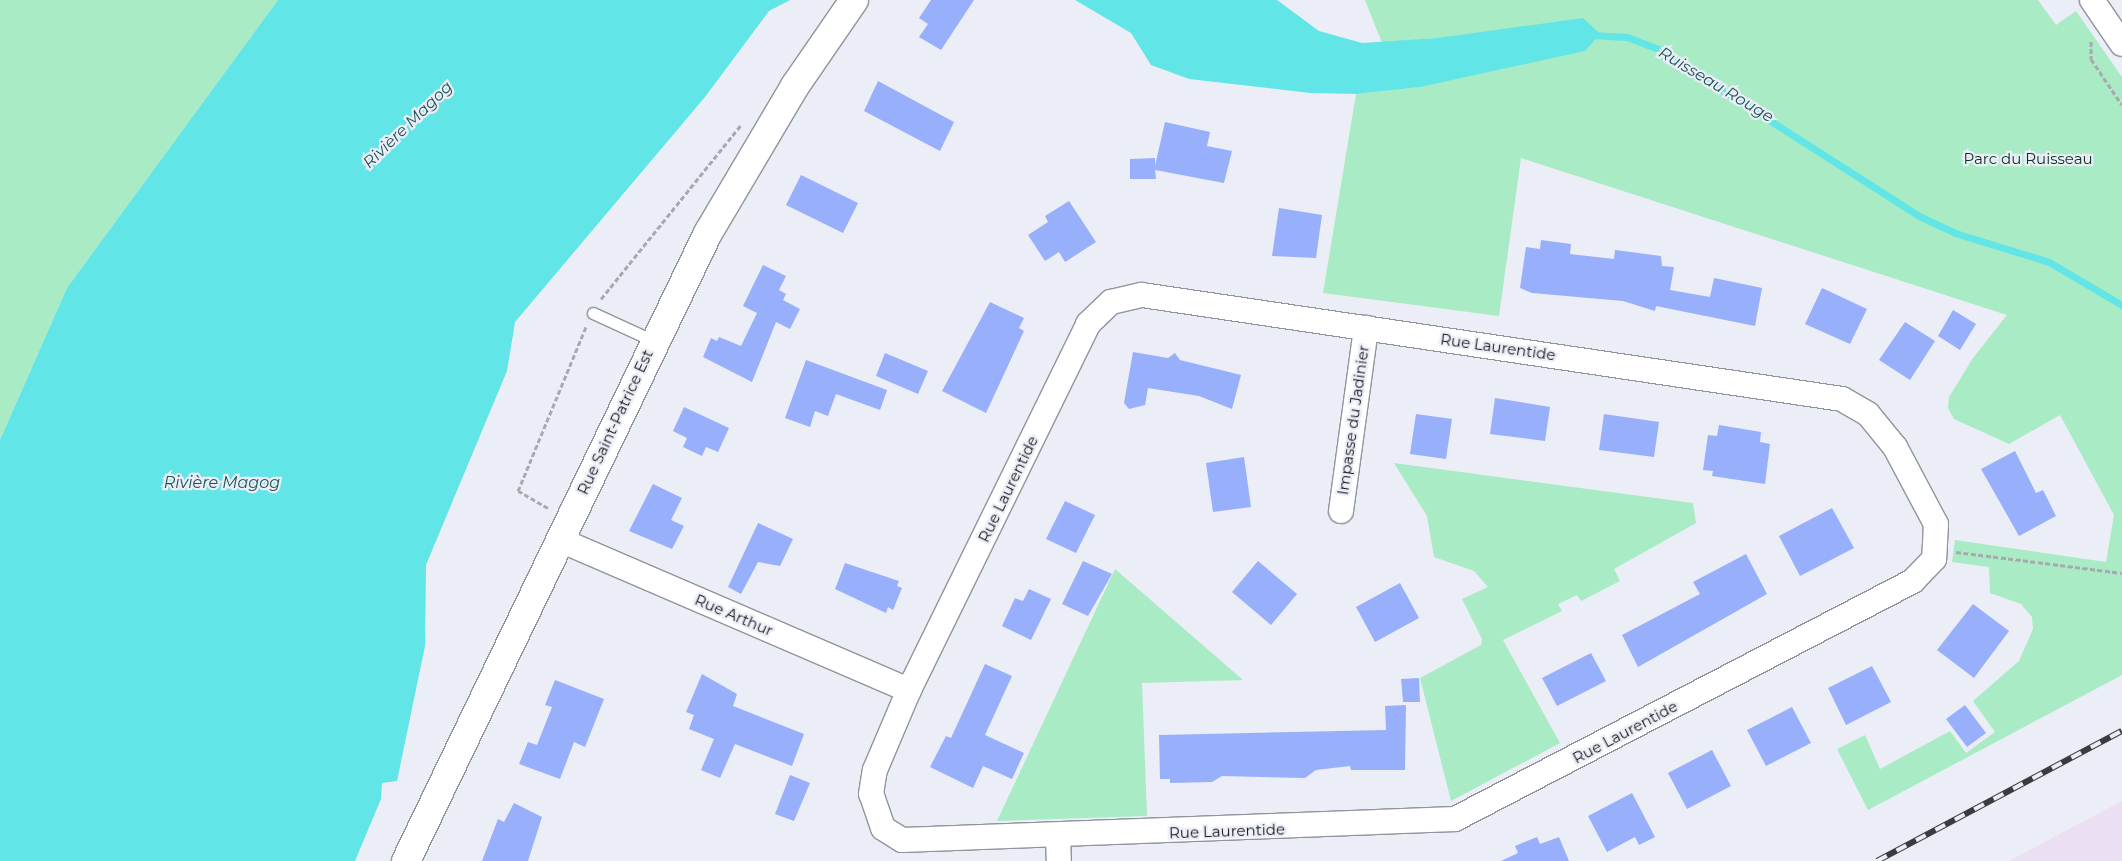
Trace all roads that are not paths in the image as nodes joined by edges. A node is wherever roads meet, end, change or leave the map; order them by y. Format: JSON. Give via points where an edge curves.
{"nodes":[{"id":1,"x":854,"y":0,"type":"edge"},
{"id":2,"x":2092,"y":0,"type":"edge"},
{"id":3,"x":2122,"y":44,"type":"edge"},
{"id":4,"x":593,"y":313,"type":"road end"},
{"id":5,"x":1366,"y":328,"type":"junction"},
{"id":6,"x":654,"y":341,"type":"junction"},
{"id":7,"x":1341,"y":512,"type":"dead end"},
{"id":8,"x":558,"y":527,"type":"junction"},
{"id":9,"x":909,"y":690,"type":"junction"},
{"id":10,"x":1058,"y":837,"type":"junction"},
{"id":11,"x":406,"y":861,"type":"edge"},
{"id":12,"x":1059,"y":861,"type":"edge"}],
"edges":[{"from":1,"to":6,"type":"street","name":"Rue Saint-Patrice Est","via":[[748,162]]},
{"from":2,"to":3,"type":"street"},
{"from":4,"to":6,"type":"lane"},
{"from":5,"to":7,"type":"street","name":"Impasse du Jadinier"},
{"from":5,"to":9,"type":"street","name":"Rue Laurentide","via":[[1142,295],[1121,298],[1102,308],[1088,324]]},
{"from":5,"to":10,"type":"street","name":"Rue Laurentide","via":[[1842,399],[1868,414],[1888,435],[1936,524],[1937,550],[1929,568],[1913,581],[1455,819]]},
{"from":6,"to":8,"type":"street","name":"Rue Saint-Patrice Est"},
{"from":8,"to":9,"type":"street","name":"Rue Arthur"},
{"from":8,"to":11,"type":"street","name":"Rue Saint-Patrice Est"},
{"from":9,"to":10,"type":"street","name":"Rue Laurentide","via":[[872,782],[872,806],[883,828],[913,843]]},
{"from":10,"to":12,"type":"street"}]}
